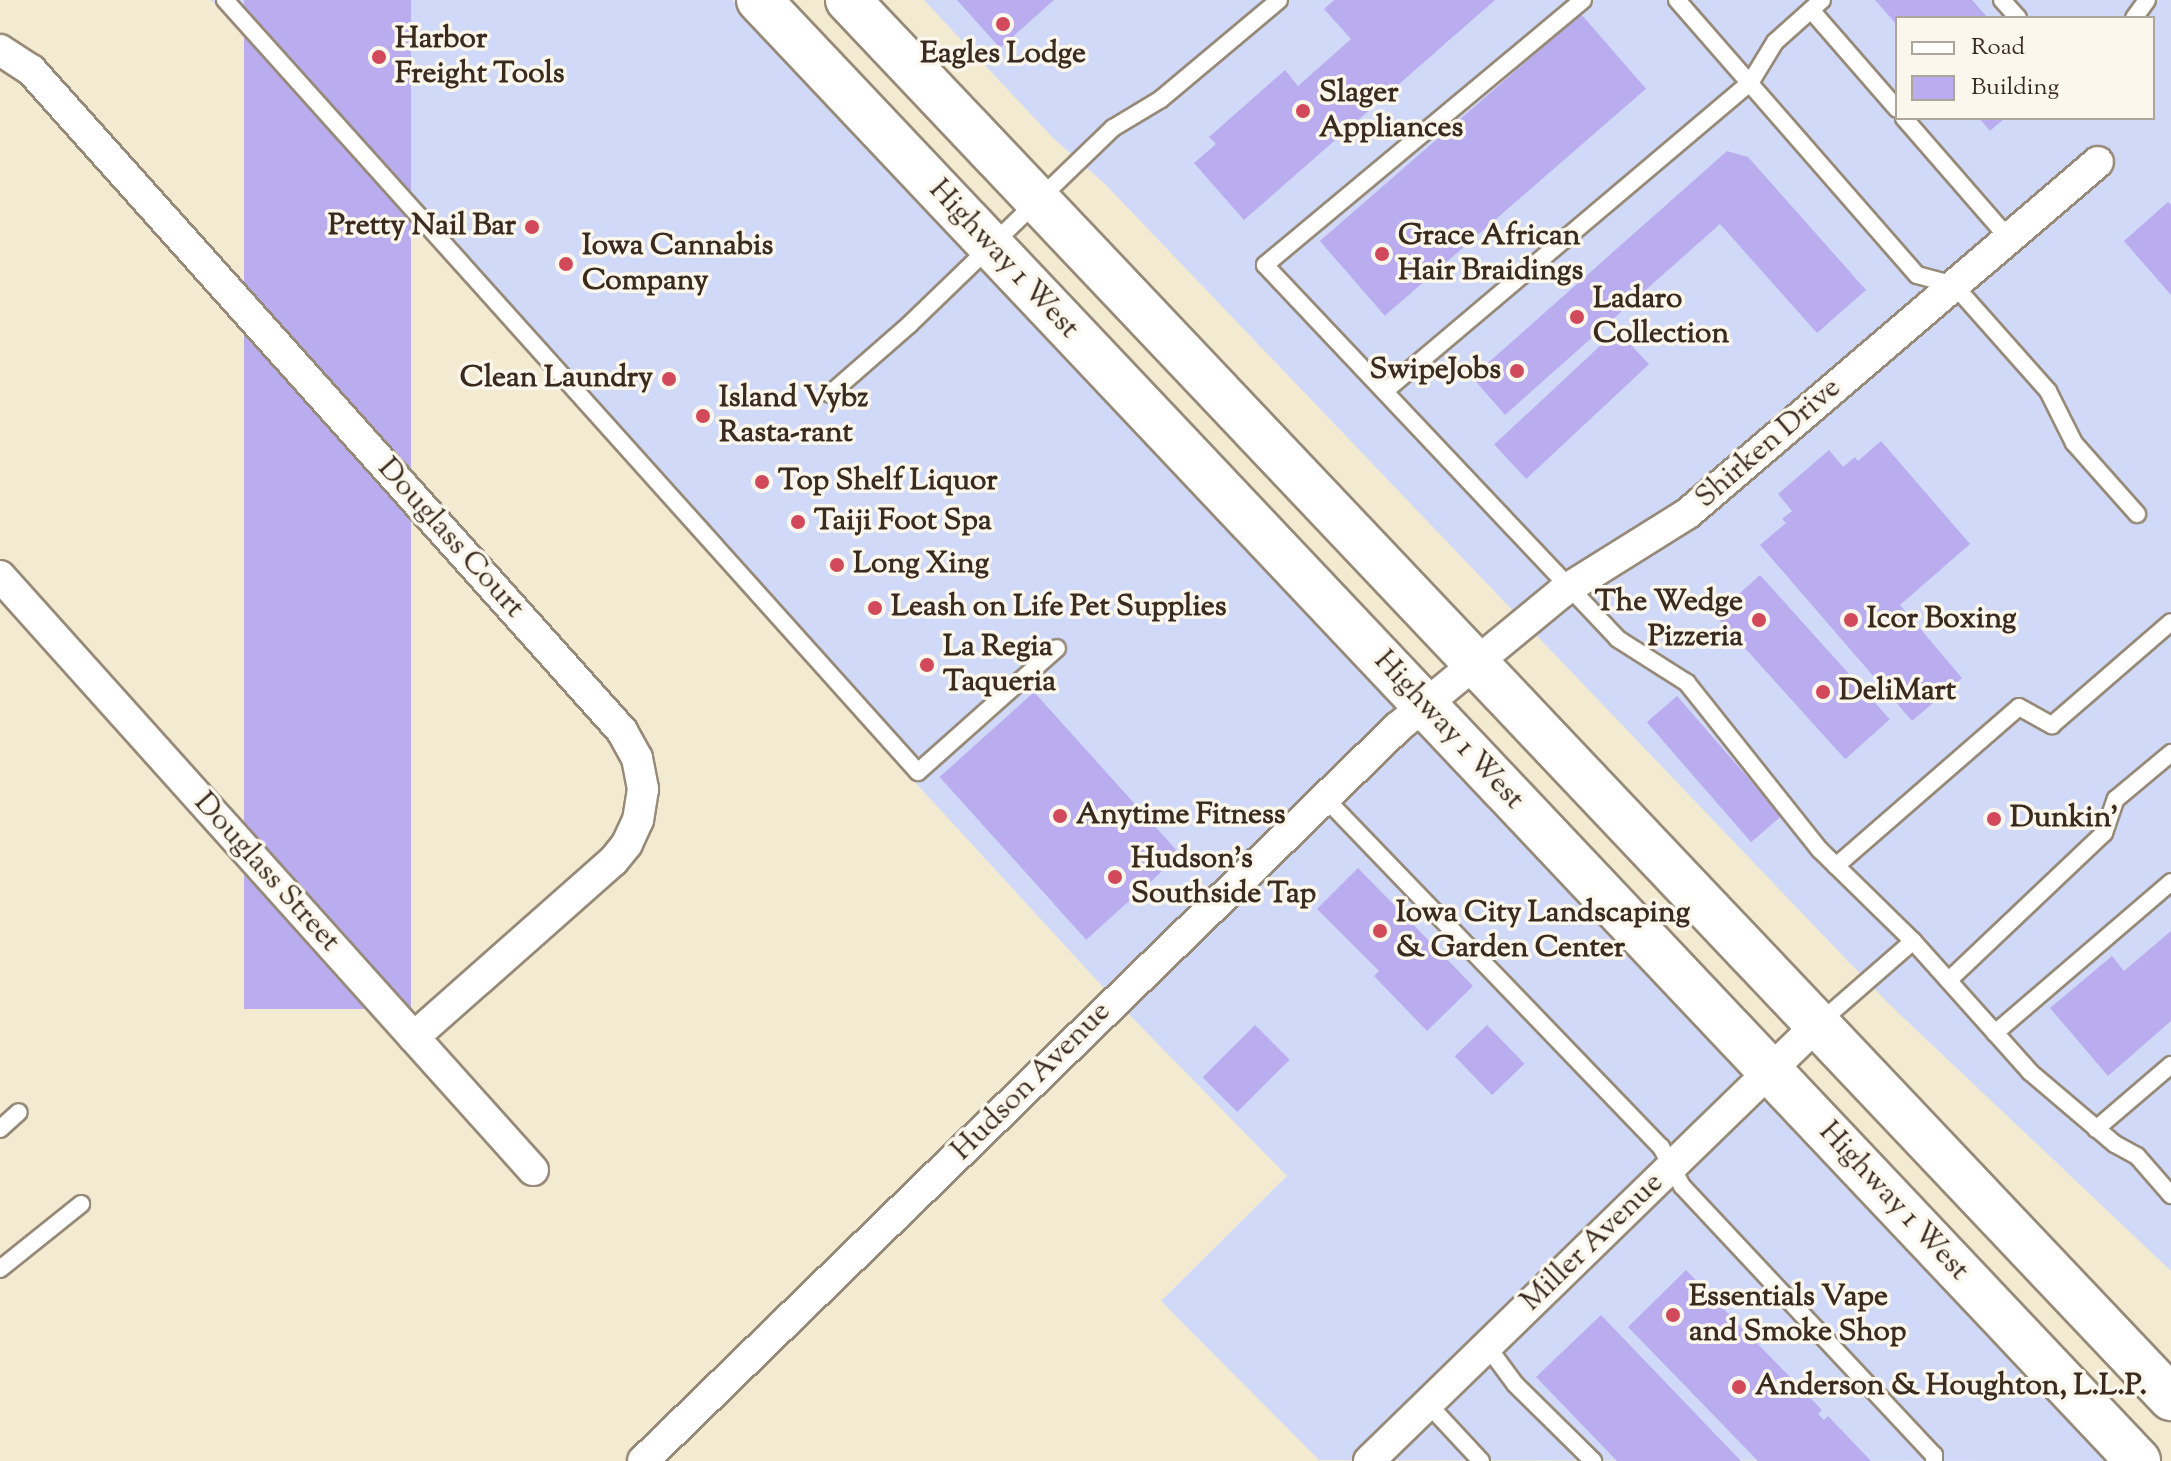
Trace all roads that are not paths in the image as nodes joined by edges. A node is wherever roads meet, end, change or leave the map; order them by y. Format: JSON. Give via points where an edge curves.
{"nodes":[{"id":1,"x":225,"y":0,"type":"edge"},
{"id":2,"x":759,"y":0,"type":"edge"},
{"id":3,"x":848,"y":0,"type":"edge"},
{"id":4,"x":1279,"y":0,"type":"edge"},
{"id":5,"x":1583,"y":0,"type":"edge"},
{"id":6,"x":1677,"y":0,"type":"edge"},
{"id":7,"x":2002,"y":0,"type":"edge"},
{"id":8,"x":1817,"y":5,"type":"edge"},
{"id":9,"x":2016,"y":16,"type":"edge"},
{"id":10,"x":0,"y":50,"type":"edge"},
{"id":11,"x":1750,"y":83,"type":"junction"},
{"id":12,"x":1895,"y":106,"type":"edge"},
{"id":13,"x":1906,"y":120,"type":"edge"},
{"id":14,"x":2098,"y":162,"type":"dead end"},
{"id":15,"x":1038,"y":201,"type":"junction"},
{"id":16,"x":2009,"y":239,"type":"junction"},
{"id":17,"x":991,"y":247,"type":"junction"},
{"id":18,"x":1954,"y":285,"type":"junction"},
{"id":19,"x":1385,"y":391,"type":"junction"},
{"id":20,"x":830,"y":394,"type":"dead end"},
{"id":21,"x":2137,"y":514,"type":"dead end"},
{"id":22,"x":0,"y":576,"type":"edge"},
{"id":23,"x":1568,"y":588,"type":"junction"},
{"id":24,"x":2171,"y":622,"type":"edge"},
{"id":25,"x":1057,"y":648,"type":"dead end"},
{"id":26,"x":1477,"y":663,"type":"junction"},
{"id":27,"x":1425,"y":708,"type":"junction"},
{"id":28,"x":2171,"y":753,"type":"edge"},
{"id":29,"x":1324,"y":797,"type":"junction"},
{"id":30,"x":1836,"y":866,"type":"junction"},
{"id":31,"x":2171,"y":882,"type":"edge"},
{"id":32,"x":1913,"y":941,"type":"junction"},
{"id":33,"x":1949,"y":980,"type":"junction"},
{"id":34,"x":1817,"y":1025,"type":"junction"},
{"id":35,"x":1995,"y":1033,"type":"junction"},
{"id":36,"x":414,"y":1037,"type":"junction"},
{"id":37,"x":2171,"y":1065,"type":"edge"},
{"id":38,"x":1770,"y":1072,"type":"junction"},
{"id":39,"x":19,"y":1112,"type":"dead end"},
{"id":40,"x":0,"y":1129,"type":"edge"},
{"id":41,"x":2096,"y":1129,"type":"junction"},
{"id":42,"x":1672,"y":1167,"type":"junction"},
{"id":43,"x":533,"y":1170,"type":"dead end"},
{"id":44,"x":2171,"y":1195,"type":"edge"},
{"id":45,"x":81,"y":1204,"type":"dead end"},
{"id":46,"x":0,"y":1269,"type":"edge"},
{"id":47,"x":1487,"y":1346,"type":"junction"},
{"id":48,"x":2171,"y":1398,"type":"edge"},
{"id":49,"x":1428,"y":1404,"type":"junction"},
{"id":50,"x":643,"y":1461,"type":"edge"},
{"id":51,"x":1369,"y":1461,"type":"edge"},
{"id":52,"x":1481,"y":1461,"type":"edge"},
{"id":53,"x":1593,"y":1461,"type":"edge"},
{"id":54,"x":1934,"y":1461,"type":"edge"},
{"id":55,"x":2138,"y":1461,"type":"edge"}],
"edges":[{"from":1,"to":25,"type":"lane","via":[[918,772]]},
{"from":2,"to":17,"type":"main road","name":"Highway 1 West"},
{"from":3,"to":15,"type":"main road"},
{"from":4,"to":15,"type":"lane","via":[[1161,99],[1113,128]]},
{"from":5,"to":19,"type":"lane","via":[[1265,265]]},
{"from":6,"to":11,"type":"lane"},
{"from":7,"to":9,"type":"lane"},
{"from":8,"to":11,"type":"lane","via":[[1775,42]]},
{"from":8,"to":12,"type":"lane"},
{"from":10,"to":36,"type":"street","name":"Douglass Court","via":[[31,70],[622,731],[637,758],[643,789],[627,844]]},
{"from":11,"to":18,"type":"lane","via":[[1917,275]]},
{"from":11,"to":19,"type":"lane"},
{"from":13,"to":16,"type":"lane"},
{"from":14,"to":16,"type":"street","name":"Shirken Drive"},
{"from":15,"to":17,"type":"lane"},
{"from":15,"to":26,"type":"main road"},
{"from":16,"to":18,"type":"street","name":"Shirken Drive"},
{"from":17,"to":20,"type":"lane"},
{"from":17,"to":27,"type":"main road","name":"Highway 1 West"},
{"from":18,"to":21,"type":"lane","via":[[2048,391],[2074,443]]},
{"from":18,"to":23,"type":"street","name":"Shirken Drive","via":[[1687,514]]},
{"from":19,"to":23,"type":"lane"},
{"from":22,"to":36,"type":"street","name":"Douglass Street"},
{"from":23,"to":26,"type":"street","name":"Shirken Drive"},
{"from":23,"to":30,"type":"lane","via":[[1618,639],[1687,683]]},
{"from":24,"to":30,"type":"lane","via":[[2052,725],[2019,707]]},
{"from":26,"to":27,"type":"street","name":"Shirken Drive"},
{"from":26,"to":34,"type":"main road"},
{"from":27,"to":29,"type":"street","name":"Hudson Avenue"},
{"from":27,"to":38,"type":"main road","name":"Highway 1 West"},
{"from":28,"to":33,"type":"lane","via":[[2116,799],[2104,833]]},
{"from":29,"to":42,"type":"lane","via":[[1578,1058],[1661,1147]]},
{"from":29,"to":50,"type":"street","name":"Hudson Avenue"},
{"from":30,"to":32,"type":"lane"},
{"from":31,"to":35,"type":"lane"},
{"from":32,"to":33,"type":"lane"},
{"from":32,"to":34,"type":"lane"},
{"from":33,"to":35,"type":"lane"},
{"from":34,"to":38,"type":"street","name":"Miller Avenue"},
{"from":34,"to":48,"type":"main road"},
{"from":35,"to":41,"type":"lane","via":[[2030,1072]]},
{"from":36,"to":43,"type":"street","name":"Douglass Street"},
{"from":37,"to":41,"type":"lane"},
{"from":38,"to":42,"type":"street","name":"Miller Avenue"},
{"from":38,"to":55,"type":"main road","name":"Highway 1 West"},
{"from":39,"to":40,"type":"lane"},
{"from":41,"to":44,"type":"lane","via":[[2137,1156]]},
{"from":42,"to":47,"type":"street","name":"Miller Avenue"},
{"from":42,"to":54,"type":"lane","via":[[1682,1186],[1934,1455]]},
{"from":45,"to":46,"type":"lane"},
{"from":47,"to":49,"type":"street","name":"Miller Avenue"},
{"from":47,"to":53,"type":"lane","via":[[1515,1384]]},
{"from":49,"to":51,"type":"street","name":"Miller Avenue"},
{"from":49,"to":52,"type":"lane"}]}
